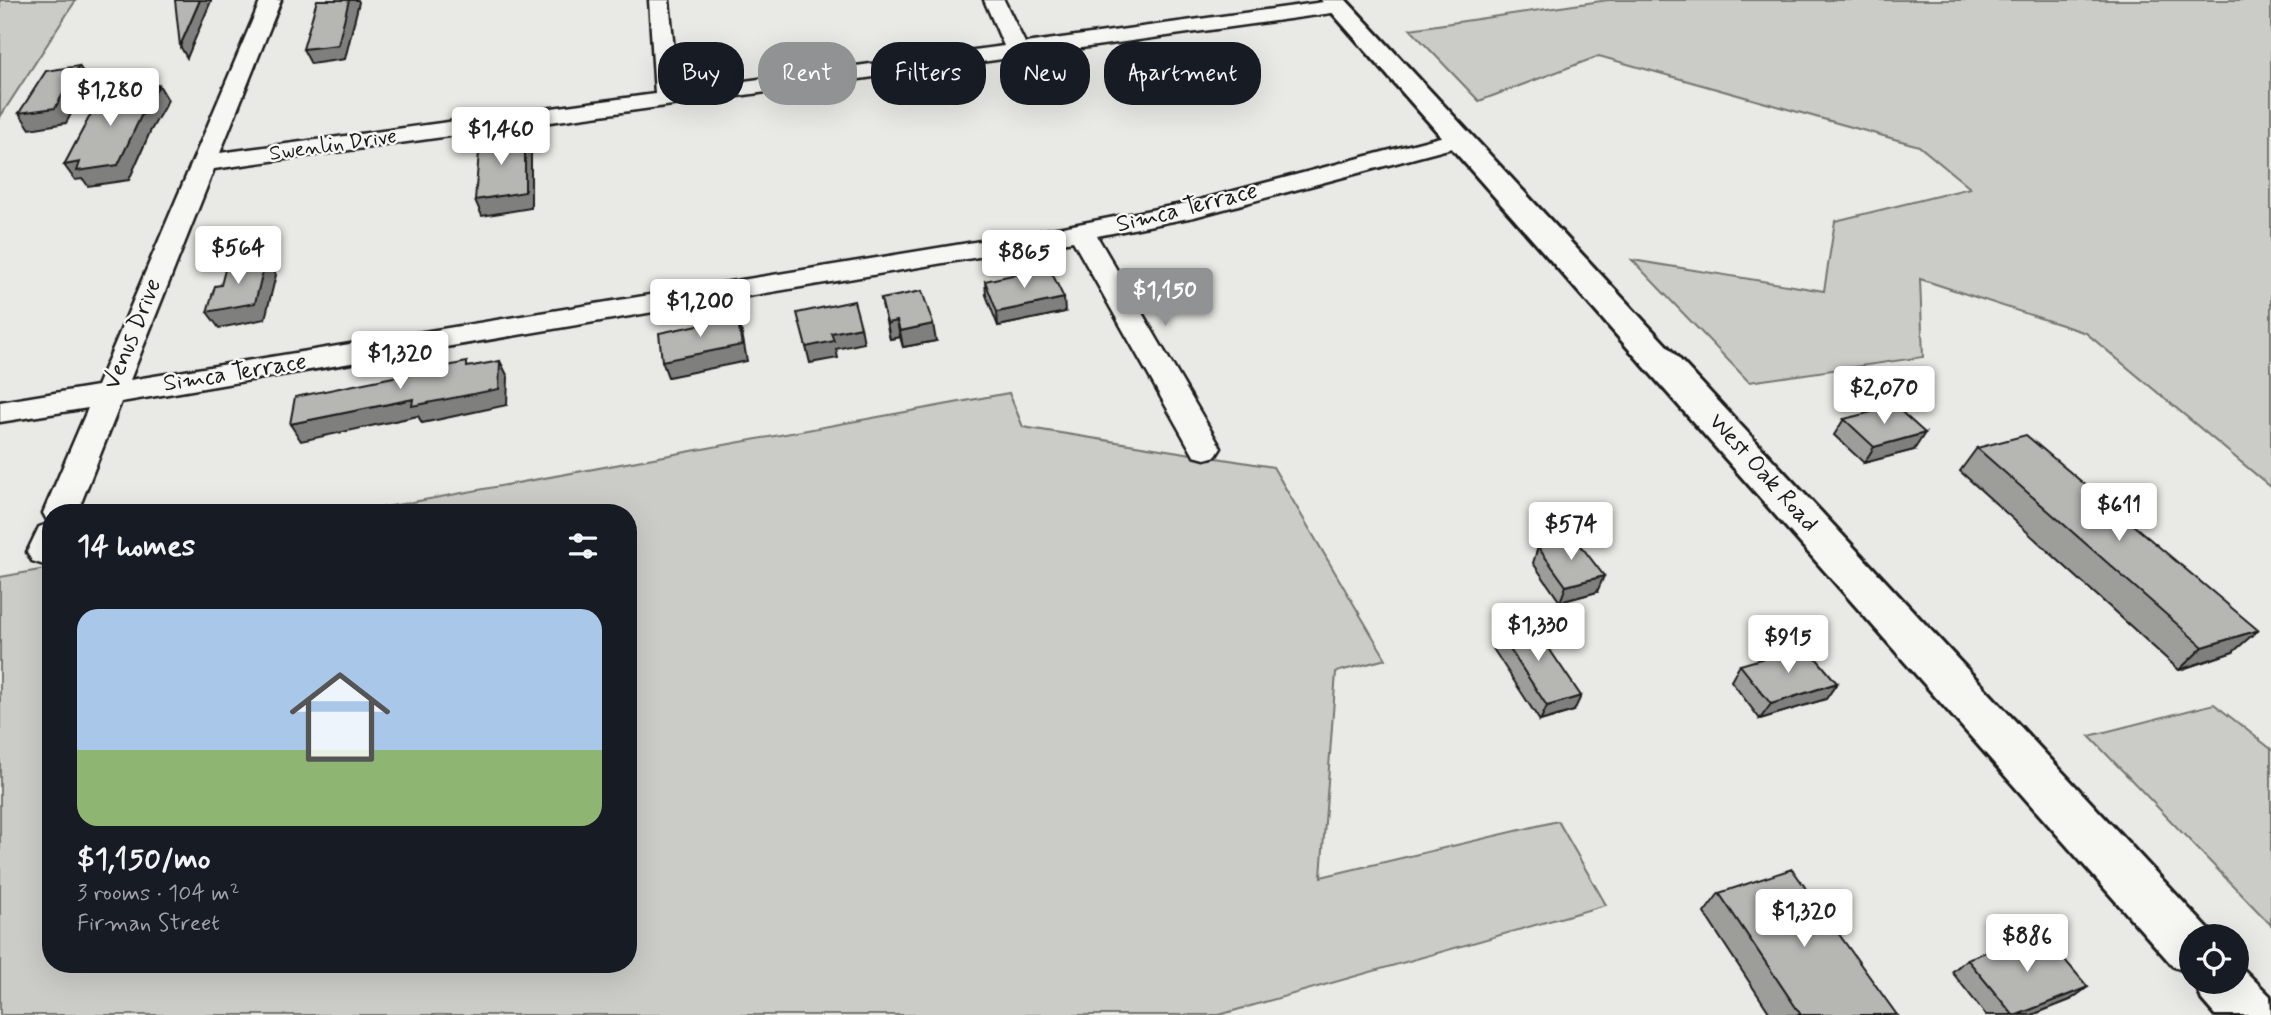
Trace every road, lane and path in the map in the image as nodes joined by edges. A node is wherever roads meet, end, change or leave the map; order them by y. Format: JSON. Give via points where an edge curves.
{"nodes":[{"id":1,"x":271,"y":0,"type":"edge"},
{"id":2,"x":659,"y":0,"type":"edge"},
{"id":3,"x":994,"y":0,"type":"edge"},
{"id":4,"x":1336,"y":3,"type":"edge"},
{"id":5,"x":662,"y":42,"type":"edge"},
{"id":6,"x":1013,"y":42,"type":"edge"},
{"id":7,"x":1071,"y":42,"type":"edge"},
{"id":8,"x":1000,"y":52,"type":"edge"},
{"id":9,"x":744,"y":88,"type":"edge"},
{"id":10,"x":658,"y":100,"type":"edge"},
{"id":11,"x":1459,"y":139,"type":"junction"},
{"id":12,"x":202,"y":163,"type":"junction"},
{"id":13,"x":1081,"y":232,"type":"junction"},
{"id":14,"x":108,"y":394,"type":"junction"},
{"id":15,"x":0,"y":412,"type":"edge"},
{"id":16,"x":1205,"y":448,"type":"dead end"},
{"id":17,"x":64,"y":504,"type":"edge"},
{"id":18,"x":2179,"y":935,"type":"edge"},
{"id":19,"x":2232,"y":994,"type":"edge"},
{"id":20,"x":2251,"y":1015,"type":"edge"}],
"edges":[{"from":1,"to":12,"type":"street","name":"Venus Drive"},
{"from":2,"to":5,"type":"street"},
{"from":3,"to":6,"type":"street"},
{"from":4,"to":7,"type":"street","name":"Swenlin Drive"},
{"from":4,"to":11,"type":"street","name":"West Oak Road"},
{"from":8,"to":9,"type":"street","name":"Swenlin Drive"},
{"from":10,"to":12,"type":"street","name":"Swenlin Drive"},
{"from":11,"to":13,"type":"street","name":"Simca Terrace","via":[[1194,209]]},
{"from":11,"to":18,"type":"street","name":"West Oak Road"},
{"from":12,"to":14,"type":"street","name":"Venus Drive"},
{"from":13,"to":14,"type":"street","name":"Simca Terrace"},
{"from":13,"to":16,"type":"street"},
{"from":14,"to":15,"type":"street","name":"Simca Terrace"},
{"from":14,"to":17,"type":"street","name":"Venus Drive"},
{"from":19,"to":20,"type":"street"}]}
